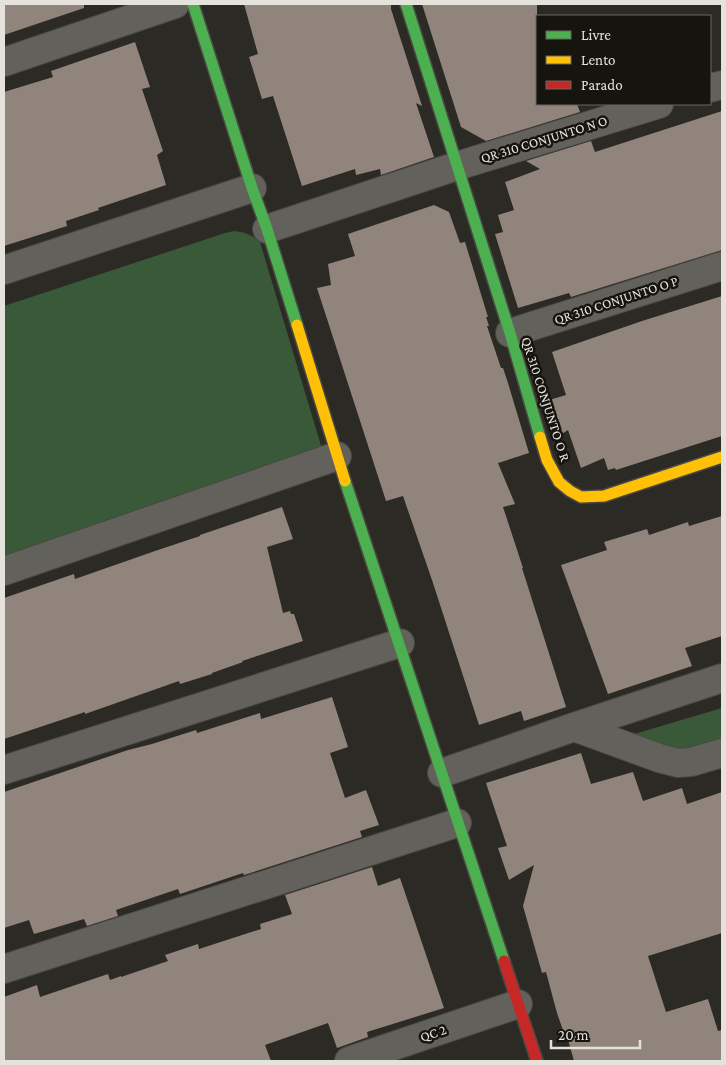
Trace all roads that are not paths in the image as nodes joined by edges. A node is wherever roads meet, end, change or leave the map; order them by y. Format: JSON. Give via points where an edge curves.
{"nodes":[{"id":1,"x":175,"y":4,"type":"edge"},
{"id":2,"x":193,"y":4,"type":"edge"},
{"id":3,"x":406,"y":4,"type":"edge"},
{"id":4,"x":4,"y":62,"type":"edge"},
{"id":5,"x":656,"y":105,"type":"edge"},
{"id":6,"x":457,"y":166,"type":"junction"},
{"id":7,"x":252,"y":188,"type":"junction"},
{"id":8,"x":267,"y":229,"type":"junction"},
{"id":9,"x":722,"y":266,"type":"edge"},
{"id":10,"x":4,"y":270,"type":"edge"},
{"id":11,"x":510,"y":333,"type":"junction"},
{"id":12,"x":337,"y":456,"type":"junction"},
{"id":13,"x":722,"y":457,"type":"edge"},
{"id":14,"x":4,"y":571,"type":"edge"},
{"id":15,"x":400,"y":643,"type":"junction"},
{"id":16,"x":722,"y":678,"type":"edge"},
{"id":17,"x":574,"y":727,"type":"junction"},
{"id":18,"x":722,"y":752,"type":"edge"},
{"id":19,"x":4,"y":770,"type":"edge"},
{"id":20,"x":442,"y":773,"type":"junction"},
{"id":21,"x":457,"y":823,"type":"junction"},
{"id":22,"x":4,"y":969,"type":"edge"},
{"id":23,"x":518,"y":1004,"type":"junction"},
{"id":24,"x":349,"y":1061,"type":"edge"},
{"id":25,"x":537,"y":1061,"type":"edge"}],
"edges":[{"from":1,"to":4,"type":"street"},
{"from":2,"to":7,"type":"street"},
{"from":3,"to":6,"type":"street","name":"QR 310 CONJUNTO O R"},
{"from":5,"to":6,"type":"street","name":"QR 310 CONJUNTO N O"},
{"from":6,"to":8,"type":"street","name":"QR 310 CONJUNTO N O"},
{"from":6,"to":11,"type":"street","name":"QR 310 CONJUNTO O R"},
{"from":7,"to":8,"type":"street"},
{"from":7,"to":10,"type":"street"},
{"from":8,"to":12,"type":"street"},
{"from":9,"to":11,"type":"street","name":"QR 310 CONJUNTO O P"},
{"from":11,"to":13,"type":"street","name":"QR 310 CONJUNTO O R","via":[[547,460],[559,482],[570,491],[582,497],[604,496]]},
{"from":12,"to":14,"type":"street"},
{"from":12,"to":15,"type":"street"},
{"from":15,"to":19,"type":"street"},
{"from":15,"to":20,"type":"street"},
{"from":16,"to":17,"type":"street"},
{"from":17,"to":18,"type":"street","via":[[678,763]]},
{"from":17,"to":20,"type":"street"},
{"from":20,"to":21,"type":"street"},
{"from":21,"to":22,"type":"street"},
{"from":21,"to":23,"type":"street"},
{"from":23,"to":24,"type":"street","name":"QC 2"},
{"from":23,"to":25,"type":"street"}]}
